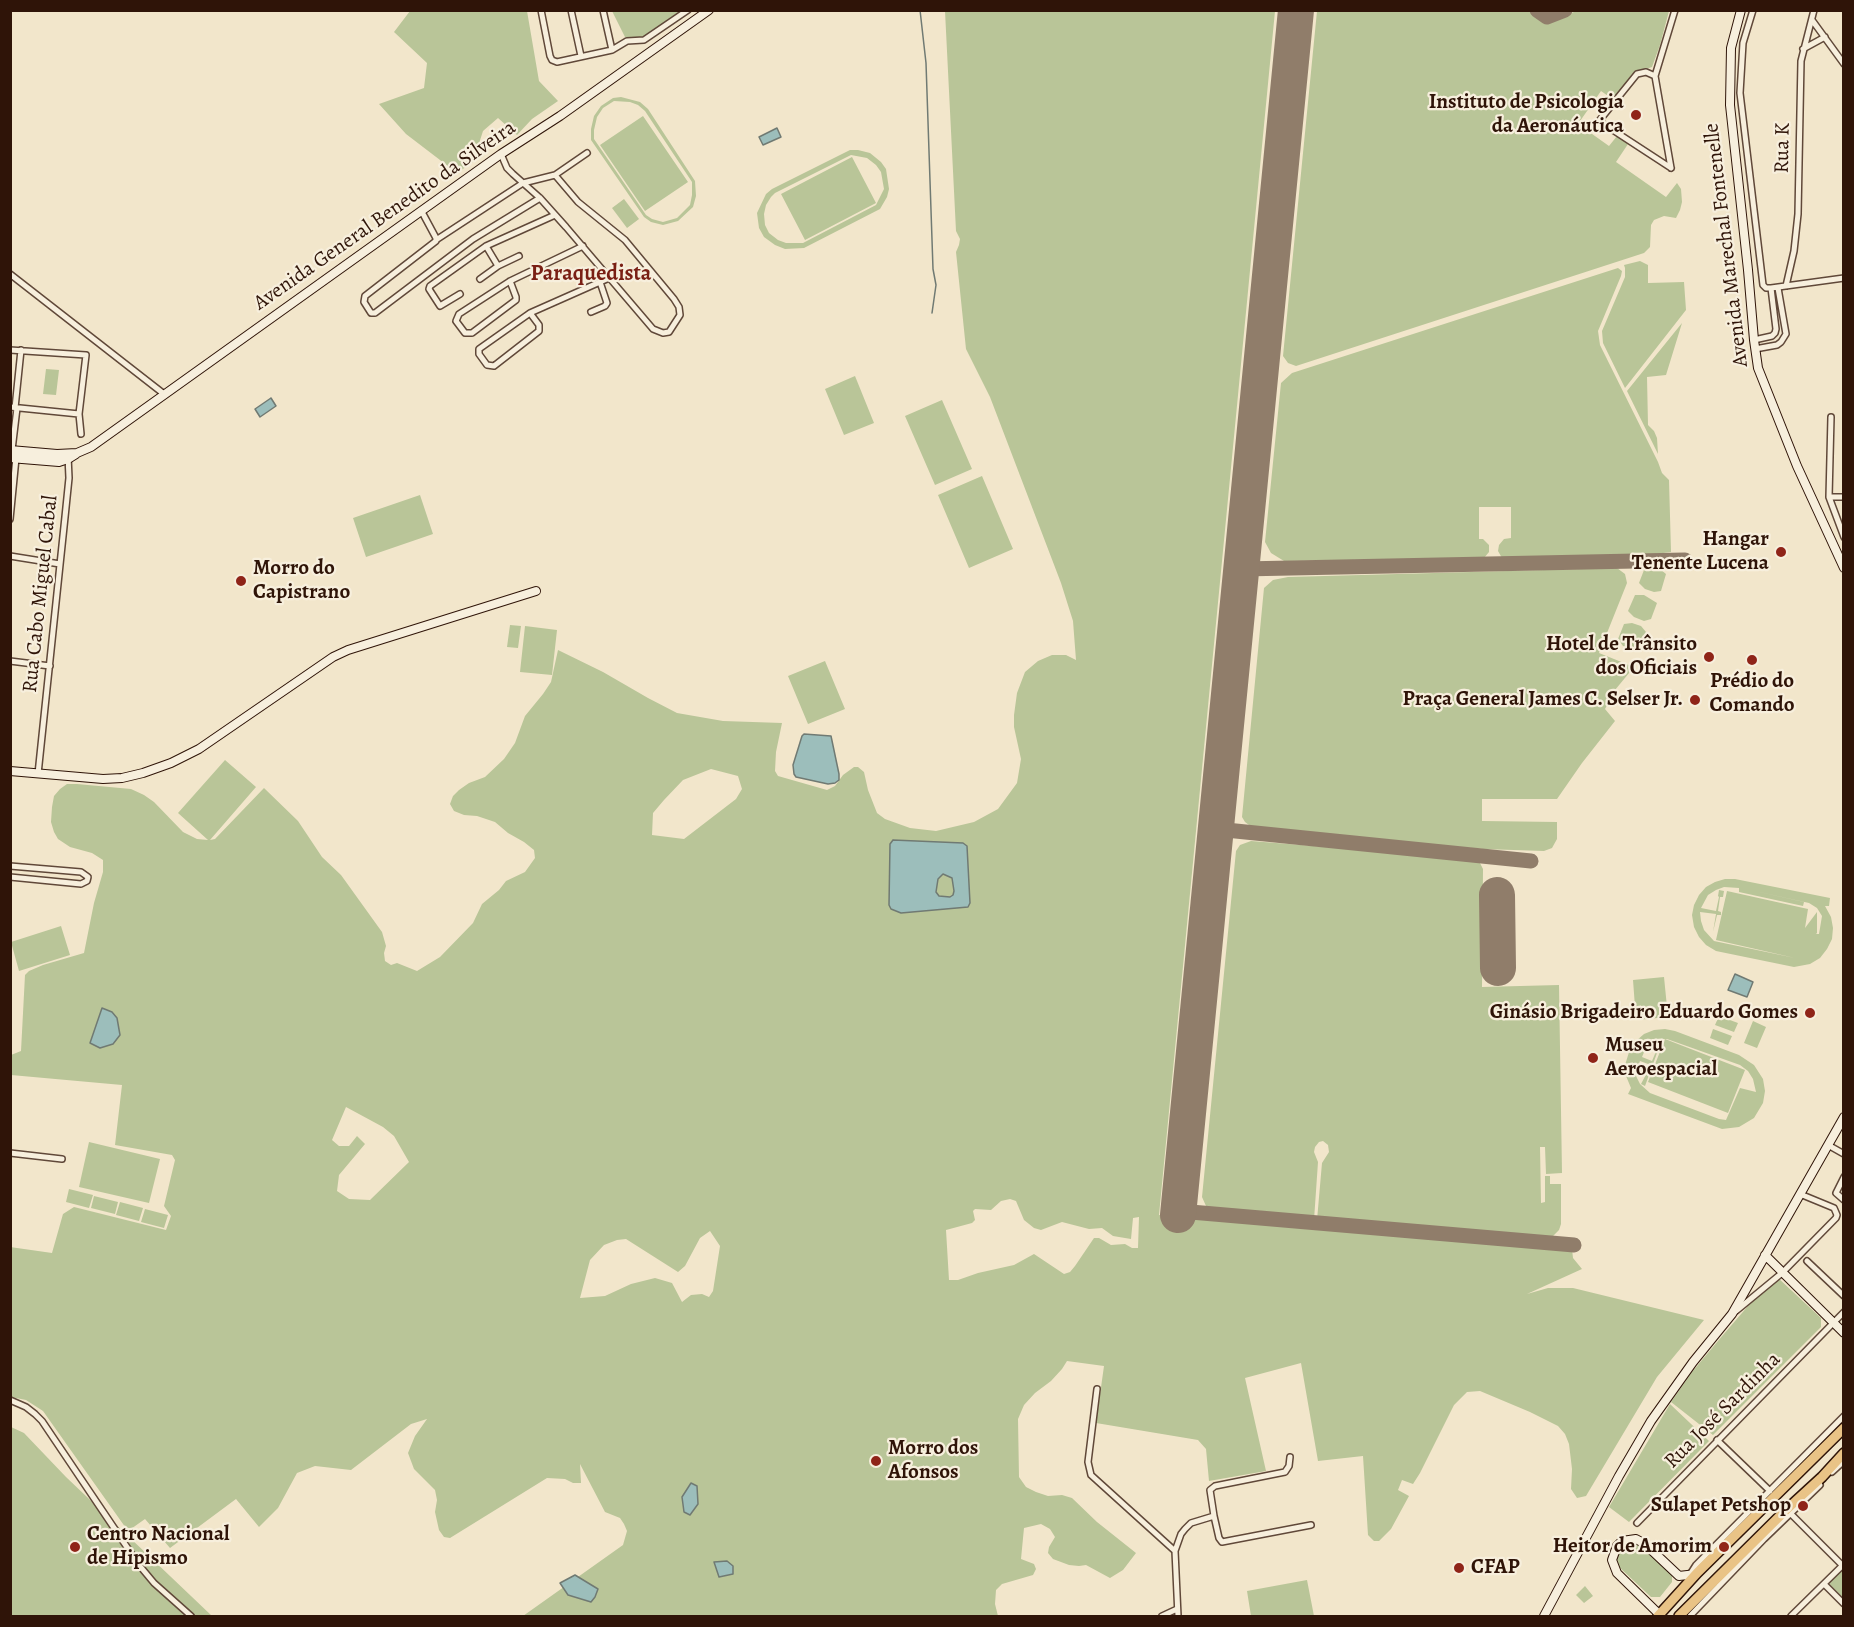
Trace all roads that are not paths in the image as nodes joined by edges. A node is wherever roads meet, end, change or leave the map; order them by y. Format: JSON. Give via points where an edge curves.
{"nodes":[{"id":1,"x":541,"y":10,"type":"edge"},
{"id":2,"x":571,"y":10,"type":"edge"},
{"id":3,"x":603,"y":10,"type":"edge"},
{"id":4,"x":688,"y":10,"type":"edge"},
{"id":5,"x":709,"y":10,"type":"edge"},
{"id":6,"x":1675,"y":10,"type":"edge"},
{"id":7,"x":1741,"y":10,"type":"edge"},
{"id":8,"x":1753,"y":10,"type":"edge"},
{"id":9,"x":1814,"y":10,"type":"edge"},
{"id":10,"x":1812,"y":20,"type":"junction"},
{"id":11,"x":1825,"y":37,"type":"junction"},
{"id":12,"x":1803,"y":49,"type":"junction"},
{"id":13,"x":612,"y":50,"type":"junction"},
{"id":14,"x":581,"y":56,"type":"junction"},
{"id":15,"x":1844,"y":63,"type":"edge"},
{"id":16,"x":1655,"y":76,"type":"junction"},
{"id":17,"x":587,"y":153,"type":"dead end"},
{"id":18,"x":501,"y":154,"type":"junction"},
{"id":19,"x":555,"y":175,"type":"junction"},
{"id":20,"x":523,"y":183,"type":"junction"},
{"id":21,"x":540,"y":198,"type":"junction"},
{"id":22,"x":422,"y":212,"type":"junction"},
{"id":23,"x":555,"y":215,"type":"junction"},
{"id":24,"x":436,"y":240,"type":"junction"},
{"id":25,"x":486,"y":246,"type":"junction"},
{"id":26,"x":583,"y":246,"type":"junction"},
{"id":27,"x":519,"y":256,"type":"dead end"},
{"id":28,"x":498,"y":266,"type":"junction"},
{"id":29,"x":10,"y":274,"type":"edge"},
{"id":30,"x":609,"y":278,"type":"junction"},
{"id":31,"x":1844,"y":278,"type":"edge"},
{"id":32,"x":480,"y":279,"type":"dead end"},
{"id":33,"x":510,"y":281,"type":"junction"},
{"id":34,"x":600,"y":282,"type":"junction"},
{"id":35,"x":1786,"y":286,"type":"junction"},
{"id":36,"x":1769,"y":288,"type":"junction"},
{"id":37,"x":1778,"y":288,"type":"junction"},
{"id":38,"x":460,"y":294,"type":"dead end"},
{"id":39,"x":1781,"y":305,"type":"junction"},
{"id":40,"x":1773,"y":306,"type":"junction"},
{"id":41,"x":591,"y":312,"type":"dead end"},
{"id":42,"x":530,"y":313,"type":"junction"},
{"id":43,"x":1775,"y":333,"type":"junction"},
{"id":44,"x":1784,"y":338,"type":"junction"},
{"id":45,"x":1754,"y":340,"type":"junction"},
{"id":46,"x":1755,"y":349,"type":"junction"},
{"id":47,"x":10,"y":350,"type":"edge"},
{"id":48,"x":21,"y":350,"type":"junction"},
{"id":49,"x":164,"y":394,"type":"junction"},
{"id":50,"x":14,"y":408,"type":"edge"},
{"id":51,"x":79,"y":414,"type":"junction"},
{"id":52,"x":1831,"y":417,"type":"dead end"},
{"id":53,"x":81,"y":434,"type":"dead end"},
{"id":54,"x":13,"y":453,"type":"edge"},
{"id":55,"x":74,"y":454,"type":"junction"},
{"id":56,"x":1829,"y":497,"type":"junction"},
{"id":57,"x":1844,"y":497,"type":"edge"},
{"id":58,"x":10,"y":519,"type":"edge"},
{"id":59,"x":1844,"y":537,"type":"edge"},
{"id":60,"x":10,"y":556,"type":"edge"},
{"id":61,"x":60,"y":564,"type":"junction"},
{"id":62,"x":1844,"y":568,"type":"edge"},
{"id":63,"x":536,"y":591,"type":"dead end"},
{"id":64,"x":10,"y":661,"type":"edge"},
{"id":65,"x":50,"y":666,"type":"junction"},
{"id":66,"x":10,"y":771,"type":"edge"},
{"id":67,"x":38,"y":774,"type":"junction"},
{"id":68,"x":10,"y":866,"type":"edge"},
{"id":69,"x":31,"y":867,"type":"junction"},
{"id":70,"x":10,"y":877,"type":"edge"},
{"id":71,"x":29,"y":879,"type":"junction"},
{"id":72,"x":1844,"y":1117,"type":"edge"},
{"id":73,"x":1828,"y":1144,"type":"junction"},
{"id":74,"x":10,"y":1154,"type":"edge"},
{"id":75,"x":1844,"y":1154,"type":"edge"},
{"id":76,"x":62,"y":1159,"type":"dead end"},
{"id":77,"x":1844,"y":1177,"type":"edge"},
{"id":78,"x":1800,"y":1194,"type":"junction"},
{"id":79,"x":1844,"y":1200,"type":"edge"},
{"id":80,"x":1765,"y":1255,"type":"junction"},
{"id":81,"x":1807,"y":1261,"type":"dead end"},
{"id":82,"x":1782,"y":1272,"type":"junction"},
{"id":83,"x":1844,"y":1296,"type":"edge"},
{"id":84,"x":1844,"y":1312,"type":"edge"},
{"id":85,"x":1732,"y":1314,"type":"junction"},
{"id":86,"x":1834,"y":1323,"type":"junction"},
{"id":87,"x":1844,"y":1333,"type":"edge"},
{"id":88,"x":1097,"y":1389,"type":"dead end"},
{"id":89,"x":10,"y":1400,"type":"edge"},
{"id":90,"x":1844,"y":1416,"type":"edge"},
{"id":91,"x":1844,"y":1428,"type":"edge"},
{"id":92,"x":1717,"y":1440,"type":"junction"},
{"id":93,"x":1844,"y":1453,"type":"edge"},
{"id":94,"x":1290,"y":1457,"type":"dead end"},
{"id":95,"x":1844,"y":1461,"type":"edge"},
{"id":96,"x":1774,"y":1491,"type":"junction"},
{"id":97,"x":1788,"y":1512,"type":"junction"},
{"id":98,"x":1214,"y":1516,"type":"junction"},
{"id":99,"x":1636,"y":1522,"type":"dead end"},
{"id":100,"x":1311,"y":1525,"type":"dead end"},
{"id":101,"x":1175,"y":1551,"type":"junction"},
{"id":102,"x":1843,"y":1564,"type":"edge"},
{"id":103,"x":1692,"y":1577,"type":"junction"},
{"id":104,"x":1824,"y":1584,"type":"junction"},
{"id":105,"x":1844,"y":1604,"type":"edge"},
{"id":106,"x":1177,"y":1609,"type":"junction"},
{"id":107,"x":1660,"y":1616,"type":"edge"},
{"id":108,"x":191,"y":1617,"type":"edge"},
{"id":109,"x":1162,"y":1617,"type":"edge"},
{"id":110,"x":1178,"y":1617,"type":"edge"},
{"id":111,"x":1544,"y":1617,"type":"edge"},
{"id":112,"x":1679,"y":1617,"type":"edge"},
{"id":113,"x":1690,"y":1617,"type":"edge"},
{"id":114,"x":1791,"y":1617,"type":"edge"}],
"edges":[{"from":1,"to":14,"type":"street","via":[[551,59],[557,62]]},
{"from":2,"to":14,"type":"street"},
{"from":3,"to":13,"type":"street"},
{"from":4,"to":13,"type":"street","via":[[646,39],[626,42]]},
{"from":5,"to":18,"type":"main road","name":"Avenida General Benedito da Silveira"},
{"from":6,"to":16,"type":"street"},
{"from":7,"to":45,"type":"main road","name":"Avenida Marechal Fontenelle","via":[[1731,48],[1730,105]]},
{"from":8,"to":36,"type":"street","via":[[1743,43],[1740,93],[1763,285]]},
{"from":9,"to":10,"type":"street","name":"Rua K"},
{"from":10,"to":11,"type":"street"},
{"from":10,"to":12,"type":"street","name":"Rua K"},
{"from":11,"to":12,"type":"street"},
{"from":11,"to":15,"type":"street"},
{"from":12,"to":35,"type":"street","name":"Rua K","via":[[1798,214]]},
{"from":13,"to":14,"type":"street"},
{"from":16,"to":16,"type":"street","via":[[1663,122],[1671,168],[1599,121],[1637,74]]},
{"from":17,"to":19,"type":"street"},
{"from":18,"to":20,"type":"street","via":[[507,168]]},
{"from":18,"to":22,"type":"main road","name":"Avenida General Benedito da Silveira"},
{"from":19,"to":20,"type":"street"},
{"from":19,"to":30,"type":"street","via":[[578,202],[625,240],[674,299],[680,315],[674,327],[663,333],[653,330]]},
{"from":20,"to":21,"type":"street"},
{"from":20,"to":24,"type":"street"},
{"from":21,"to":23,"type":"street"},
{"from":21,"to":24,"type":"street","via":[[473,239],[371,313],[365,296]]},
{"from":22,"to":24,"type":"street"},
{"from":22,"to":49,"type":"main road","name":"Avenida General Benedito da Silveira"},
{"from":23,"to":25,"type":"street"},
{"from":23,"to":26,"type":"street"},
{"from":25,"to":28,"type":"street"},
{"from":25,"to":38,"type":"street","via":[[429,289],[440,306]]},
{"from":26,"to":30,"type":"street"},
{"from":26,"to":33,"type":"street"},
{"from":27,"to":28,"type":"street"},
{"from":28,"to":32,"type":"street"},
{"from":29,"to":49,"type":"street"},
{"from":30,"to":34,"type":"street"},
{"from":31,"to":35,"type":"street"},
{"from":33,"to":33,"type":"street","via":[[459,314],[456,321],[465,333],[472,333],[516,300]]},
{"from":34,"to":41,"type":"street","via":[[607,303]]},
{"from":34,"to":42,"type":"street"},
{"from":35,"to":37,"type":"street"},
{"from":36,"to":37,"type":"street"},
{"from":36,"to":40,"type":"street"},
{"from":37,"to":39,"type":"street"},
{"from":39,"to":40,"type":"street"},
{"from":39,"to":44,"type":"street"},
{"from":40,"to":43,"type":"street"},
{"from":42,"to":42,"type":"street","via":[[479,349],[487,365],[495,366],[539,331]]},
{"from":43,"to":44,"type":"street"},
{"from":43,"to":45,"type":"street"},
{"from":44,"to":46,"type":"street","via":[[1777,345]]},
{"from":45,"to":46,"type":"main road","name":"Avenida Marechal Fontenelle"},
{"from":46,"to":62,"type":"main road","name":"Avenida Marechal Fontenelle","via":[[1762,379],[1797,466]]},
{"from":47,"to":48,"type":"street"},
{"from":48,"to":50,"type":"street"},
{"from":48,"to":51,"type":"street","via":[[86,355]]},
{"from":49,"to":55,"type":"main road","name":"Avenida General Benedito da Silveira","via":[[99,442]]},
{"from":50,"to":51,"type":"street"},
{"from":50,"to":54,"type":"street"},
{"from":51,"to":53,"type":"street"},
{"from":52,"to":56,"type":"street"},
{"from":54,"to":55,"type":"main road"},
{"from":54,"to":58,"type":"street"},
{"from":55,"to":61,"type":"street","name":"Rua Cabo Miguel Cabal"},
{"from":56,"to":57,"type":"street"},
{"from":56,"to":59,"type":"street"},
{"from":60,"to":61,"type":"street"},
{"from":61,"to":65,"type":"street","name":"Rua Cabo Miguel Cabal"},
{"from":63,"to":67,"type":"main road","via":[[348,650],[315,667],[199,748],[152,770],[103,779]]},
{"from":64,"to":65,"type":"street"},
{"from":65,"to":67,"type":"street","name":"Rua Cabo Miguel Cabal"},
{"from":66,"to":67,"type":"main road"},
{"from":68,"to":69,"type":"street"},
{"from":69,"to":71,"type":"street"},
{"from":69,"to":71,"type":"street","via":[[81,872],[88,877],[81,884]]},
{"from":70,"to":71,"type":"street"},
{"from":72,"to":73,"type":"main road"},
{"from":73,"to":75,"type":"street"},
{"from":73,"to":78,"type":"main road"},
{"from":74,"to":76,"type":"street"},
{"from":77,"to":79,"type":"street","via":[[1836,1193]]},
{"from":78,"to":80,"type":"main road"},
{"from":78,"to":82,"type":"street","via":[[1830,1206],[1837,1215]]},
{"from":80,"to":82,"type":"main road"},
{"from":80,"to":85,"type":"main road"},
{"from":81,"to":83,"type":"street"},
{"from":82,"to":85,"type":"street"},
{"from":82,"to":86,"type":"main road"},
{"from":84,"to":86,"type":"street","name":"Rua José Sardinha"},
{"from":85,"to":111,"type":"main road","via":[[1651,1421]]},
{"from":86,"to":87,"type":"main road"},
{"from":86,"to":92,"type":"street","name":"Rua José Sardinha"},
{"from":88,"to":101,"type":"street","via":[[1088,1462],[1091,1475]]},
{"from":89,"to":108,"type":"street","via":[[42,1421],[139,1565]]},
{"from":90,"to":96,"type":"street"},
{"from":91,"to":96,"type":"main road"},
{"from":92,"to":96,"type":"street"},
{"from":92,"to":99,"type":"street","name":"Rua José Sardinha"},
{"from":93,"to":97,"type":"main road"},
{"from":94,"to":98,"type":"street","via":[[1285,1472],[1212,1487]]},
{"from":95,"to":97,"type":"street"},
{"from":96,"to":103,"type":"main road"},
{"from":97,"to":102,"type":"street"},
{"from":97,"to":112,"type":"main road"},
{"from":97,"to":113,"type":"street"},
{"from":98,"to":100,"type":"street","via":[[1222,1542]]},
{"from":98,"to":101,"type":"street","via":[[1191,1523],[1181,1534]]},
{"from":101,"to":106,"type":"street"},
{"from":102,"to":104,"type":"street"},
{"from":103,"to":107,"type":"main road"},
{"from":103,"to":107,"type":"main road","via":[[1675,1574],[1636,1539],[1617,1546],[1612,1560],[1617,1573]]},
{"from":104,"to":105,"type":"street"},
{"from":104,"to":114,"type":"street"},
{"from":106,"to":109,"type":"street"},
{"from":106,"to":110,"type":"street"}]}
